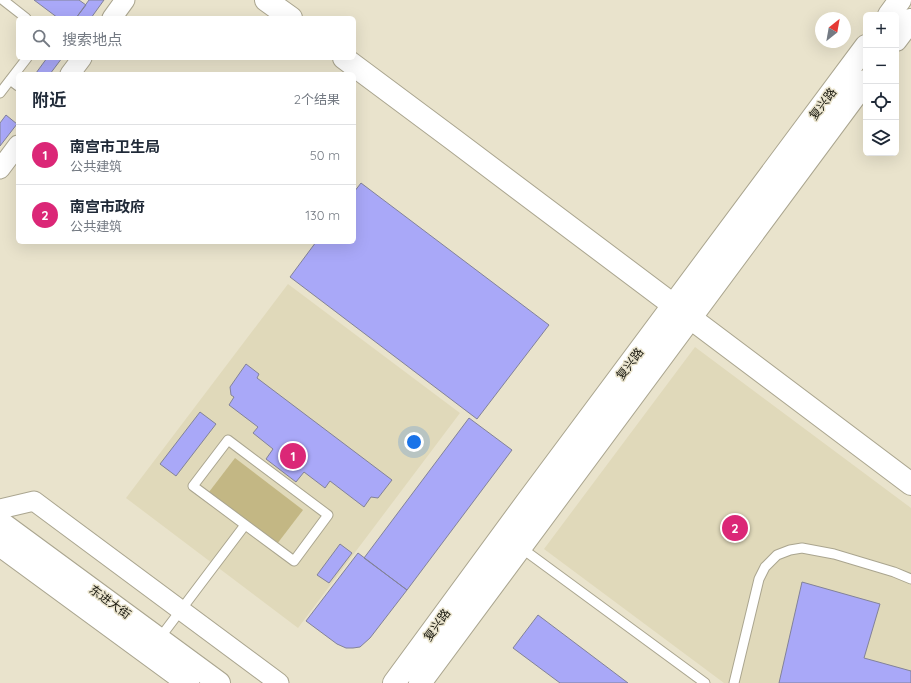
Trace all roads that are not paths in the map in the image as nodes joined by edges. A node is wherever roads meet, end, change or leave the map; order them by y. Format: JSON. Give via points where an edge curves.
{"nodes":[{"id":1,"x":3,"y":0,"type":"edge"},
{"id":2,"x":125,"y":0,"type":"edge"},
{"id":3,"x":266,"y":0,"type":"edge"},
{"id":4,"x":900,"y":0,"type":"edge"},
{"id":5,"x":891,"y":12,"type":"edge"},
{"id":6,"x":23,"y":16,"type":"edge"},
{"id":7,"x":113,"y":16,"type":"edge"},
{"id":8,"x":287,"y":16,"type":"edge"},
{"id":9,"x":911,"y":20,"type":"edge"},
{"id":10,"x":899,"y":36,"type":"edge"},
{"id":11,"x":865,"y":48,"type":"edge"},
{"id":12,"x":25,"y":60,"type":"edge"},
{"id":13,"x":80,"y":60,"type":"edge"},
{"id":14,"x":347,"y":60,"type":"edge"},
{"id":15,"x":16,"y":72,"type":"edge"},
{"id":16,"x":16,"y":72,"type":"edge"},
{"id":17,"x":72,"y":72,"type":"edge"},
{"id":18,"x":10,"y":80,"type":"junction"},
{"id":19,"x":16,"y":84,"type":"edge"},
{"id":20,"x":864,"y":84,"type":"edge"},
{"id":21,"x":0,"y":93,"type":"edge"},
{"id":22,"x":16,"y":148,"type":"edge"},
{"id":23,"x":0,"y":169,"type":"edge"},
{"id":24,"x":682,"y":312,"type":"junction"},
{"id":25,"x":911,"y":484,"type":"edge"},
{"id":26,"x":0,"y":509,"type":"edge"},
{"id":27,"x":0,"y":522,"type":"edge"},
{"id":28,"x":245,"y":525,"type":"junction"},
{"id":29,"x":0,"y":544,"type":"edge"},
{"id":30,"x":520,"y":547,"type":"junction"},
{"id":31,"x":911,"y":579,"type":"edge"},
{"id":32,"x":181,"y":610,"type":"junction"},
{"id":33,"x":160,"y":639,"type":"junction"},
{"id":34,"x":188,"y":683,"type":"edge"},
{"id":35,"x":219,"y":683,"type":"edge"},
{"id":36,"x":280,"y":683,"type":"edge"},
{"id":37,"x":394,"y":683,"type":"edge"},
{"id":38,"x":420,"y":683,"type":"edge"},
{"id":39,"x":705,"y":683,"type":"edge"},
{"id":40,"x":734,"y":683,"type":"edge"}],
"edges":[{"from":1,"to":6,"type":"lane"},
{"from":2,"to":7,"type":"street"},
{"from":3,"to":8,"type":"street"},
{"from":4,"to":5,"type":"street"},
{"from":9,"to":10,"type":"street"},
{"from":11,"to":24,"type":"street","name":"复兴路"},
{"from":12,"to":16,"type":"lane"},
{"from":13,"to":17,"type":"street"},
{"from":14,"to":24,"type":"street"},
{"from":15,"to":18,"type":"lane"},
{"from":18,"to":19,"type":"lane"},
{"from":18,"to":21,"type":"lane"},
{"from":20,"to":24,"type":"street","name":"复兴路"},
{"from":22,"to":23,"type":"street"},
{"from":24,"to":25,"type":"street"},
{"from":24,"to":30,"type":"street","name":"复兴路"},
{"from":24,"to":37,"type":"street","name":"复兴路"},
{"from":26,"to":32,"type":"street","via":[[34,501]]},
{"from":27,"to":33,"type":"street","name":"东进大街"},
{"from":28,"to":28,"type":"lane","via":[[294,561],[328,515],[228,440],[193,486]]},
{"from":28,"to":32,"type":"lane"},
{"from":29,"to":34,"type":"street","name":"东进大街"},
{"from":30,"to":38,"type":"street","name":"复兴路"},
{"from":30,"to":39,"type":"lane"},
{"from":31,"to":40,"type":"lane","via":[[834,554],[802,548],[777,555],[765,567],[760,579]]},
{"from":32,"to":33,"type":"lane"},
{"from":32,"to":36,"type":"street"},
{"from":33,"to":35,"type":"street","name":"东进大街"}]}
